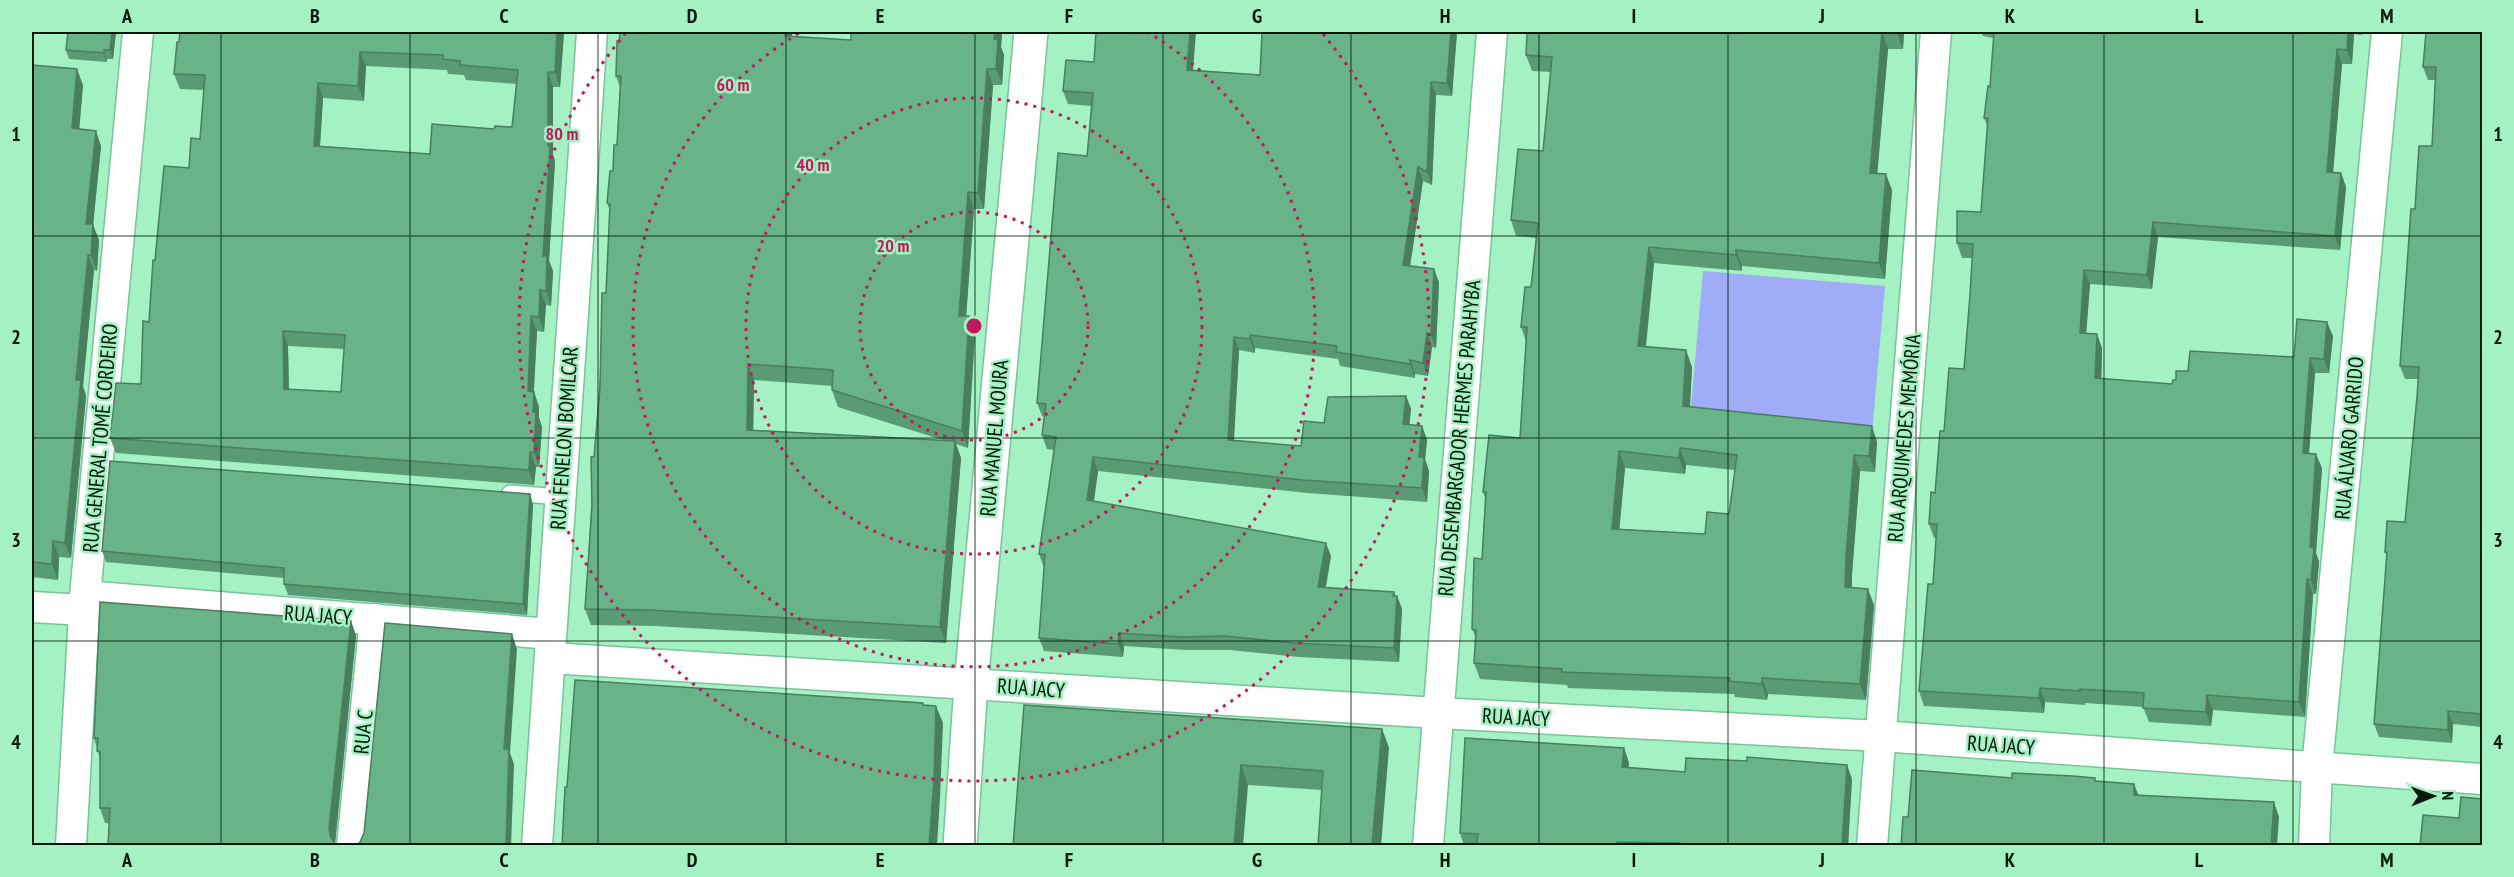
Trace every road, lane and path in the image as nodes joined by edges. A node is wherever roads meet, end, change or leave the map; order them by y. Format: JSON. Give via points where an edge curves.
{"nodes":[{"id":1,"x":138,"y":32,"type":"edge"},
{"id":2,"x":592,"y":32,"type":"edge"},
{"id":3,"x":1031,"y":32,"type":"edge"},
{"id":4,"x":1492,"y":32,"type":"edge"},
{"id":5,"x":1936,"y":32,"type":"edge"},
{"id":6,"x":2387,"y":32,"type":"edge"},
{"id":7,"x":489,"y":491,"type":"edge"},
{"id":8,"x":561,"y":497,"type":"junction"},
{"id":9,"x":84,"y":603,"type":"junction"},
{"id":10,"x":32,"y":606,"type":"edge"},
{"id":11,"x":375,"y":619,"type":"junction"},
{"id":12,"x":550,"y":646,"type":"junction"},
{"id":13,"x":971,"y":684,"type":"junction"},
{"id":14,"x":1438,"y":713,"type":"junction"},
{"id":15,"x":1881,"y":736,"type":"junction"},
{"id":16,"x":2317,"y":768,"type":"junction"},
{"id":17,"x":2482,"y":779,"type":"edge"},
{"id":18,"x":71,"y":846,"type":"edge"},
{"id":19,"x":352,"y":846,"type":"edge"},
{"id":20,"x":537,"y":846,"type":"edge"},
{"id":21,"x":960,"y":846,"type":"edge"},
{"id":22,"x":1428,"y":846,"type":"edge"},
{"id":23,"x":1872,"y":846,"type":"edge"},
{"id":24,"x":2314,"y":846,"type":"edge"}],
"edges":[{"from":1,"to":9,"type":"street","name":"RUA GENERAL TOMÉ CORDEIRO","via":[[103,461]]},
{"from":2,"to":8,"type":"street","name":"RUA FENELON BOMILCAR"},
{"from":3,"to":13,"type":"street","name":"RUA MANUEL MOURA"},
{"from":4,"to":14,"type":"street","name":"RUA DESEMBARGADOR HERMES PARAHYBA"},
{"from":5,"to":15,"type":"street","name":"RUA ARQUIMEDES MEMÓRIA"},
{"from":6,"to":16,"type":"street","name":"RUA ÁLVARO GARRIDO"},
{"from":7,"to":8,"type":"lane"},
{"from":8,"to":12,"type":"street","name":"RUA FENELON BOMILCAR"},
{"from":9,"to":10,"type":"street","name":"RUA JACY"},
{"from":9,"to":11,"type":"street","name":"RUA JACY"},
{"from":9,"to":18,"type":"street","name":"RUA GENERAL TOMÉ CORDEIRO"},
{"from":11,"to":12,"type":"street","name":"RUA JACY"},
{"from":11,"to":19,"type":"street","name":"RUA C"},
{"from":12,"to":13,"type":"street","name":"RUA JACY"},
{"from":12,"to":20,"type":"street","name":"RUA FENELON BOMILCAR"},
{"from":13,"to":14,"type":"street","name":"RUA JACY"},
{"from":13,"to":21,"type":"street","name":"RUA MANUEL MOURA"},
{"from":14,"to":15,"type":"street","name":"RUA JACY"},
{"from":14,"to":22,"type":"street","name":"RUA DESEMBARGADOR HERMES PARAHYBA"},
{"from":15,"to":16,"type":"street","name":"RUA JACY"},
{"from":15,"to":23,"type":"street","name":"RUA ARQUIMEDES MEMÓRIA"},
{"from":16,"to":17,"type":"street","name":"RUA JACY"},
{"from":16,"to":24,"type":"street","name":"RUA ÁLVARO GARRIDO"}]}
